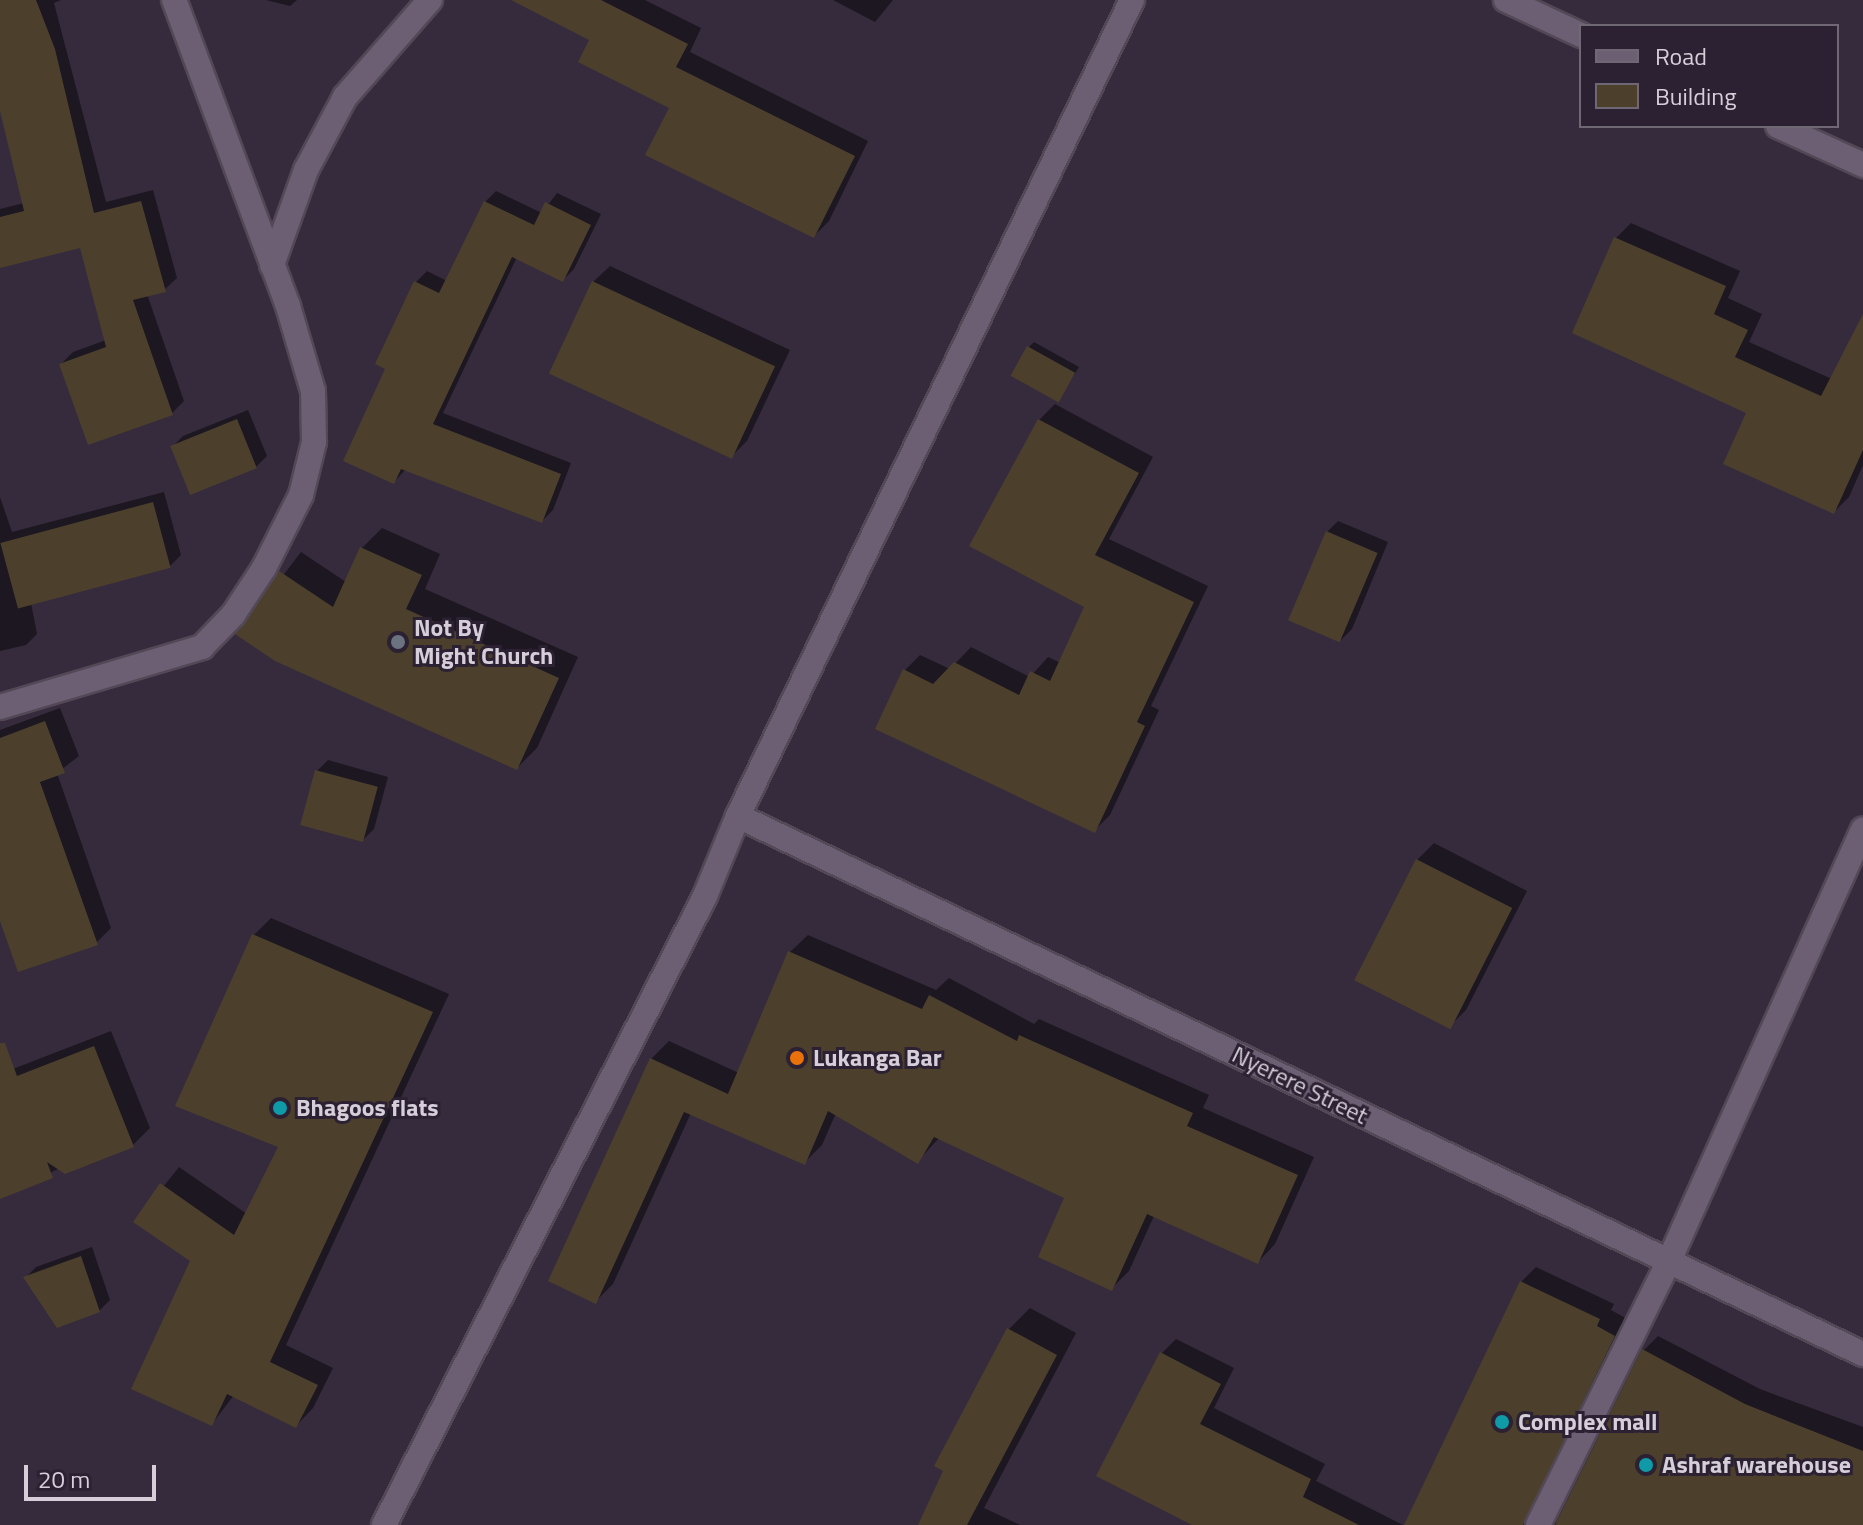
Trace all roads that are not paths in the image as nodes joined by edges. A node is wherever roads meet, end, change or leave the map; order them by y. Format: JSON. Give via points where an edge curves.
{"nodes":[{"id":1,"x":174,"y":0,"type":"edge"},
{"id":2,"x":430,"y":0,"type":"edge"},
{"id":3,"x":1132,"y":0,"type":"edge"},
{"id":4,"x":1506,"y":0,"type":"edge"},
{"id":5,"x":1579,"y":34,"type":"edge"},
{"id":6,"x":1782,"y":128,"type":"edge"},
{"id":7,"x":1863,"y":165,"type":"edge"},
{"id":8,"x":272,"y":265,"type":"junction"},
{"id":9,"x":0,"y":707,"type":"edge"},
{"id":10,"x":738,"y":816,"type":"junction"},
{"id":11,"x":1863,"y":830,"type":"edge"},
{"id":12,"x":1669,"y":1261,"type":"junction"},
{"id":13,"x":1863,"y":1354,"type":"edge"},
{"id":14,"x":384,"y":1525,"type":"edge"},
{"id":15,"x":1538,"y":1525,"type":"edge"}],
"edges":[{"from":1,"to":8,"type":"street"},
{"from":2,"to":8,"type":"street","via":[[345,97],[306,170]]},
{"from":3,"to":10,"type":"street"},
{"from":4,"to":5,"type":"street"},
{"from":6,"to":7,"type":"street"},
{"from":8,"to":9,"type":"street","via":[[313,391],[314,442],[301,495],[264,568],[233,615],[202,647]]},
{"from":10,"to":12,"type":"street","name":"Nyerere Street"},
{"from":10,"to":14,"type":"street","via":[[705,896]]},
{"from":11,"to":12,"type":"street"},
{"from":12,"to":13,"type":"street","name":"Nyerere Street"},
{"from":12,"to":15,"type":"street"}]}
